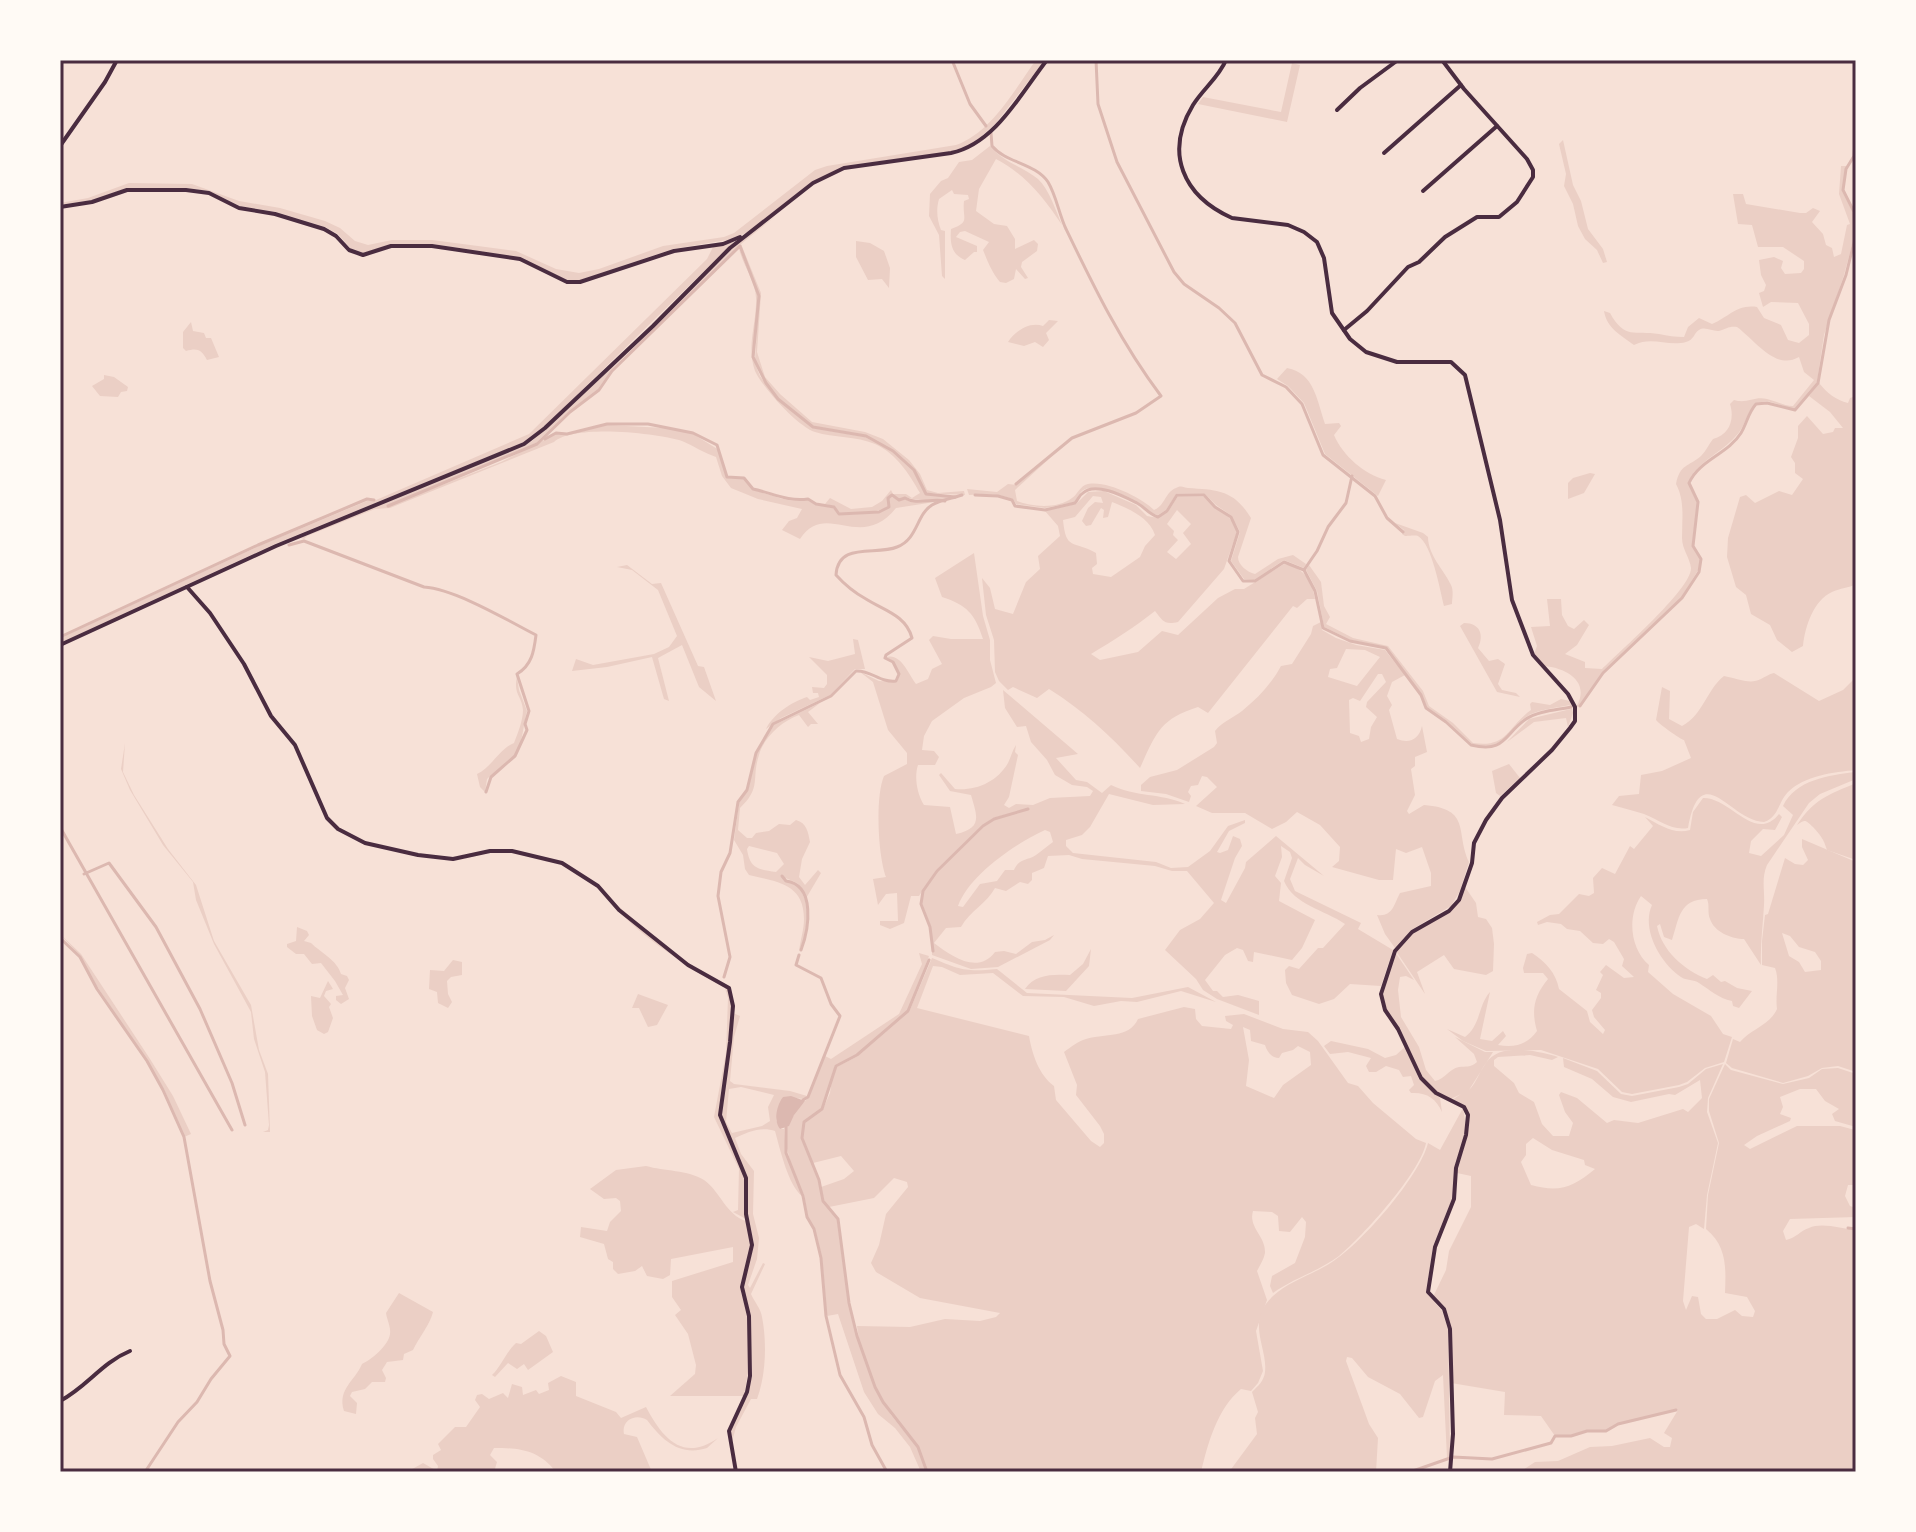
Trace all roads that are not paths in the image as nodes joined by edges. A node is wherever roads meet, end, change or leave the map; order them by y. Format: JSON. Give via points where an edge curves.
{"nodes":[{"id":1,"x":117,"y":60,"type":"edge"},
{"id":2,"x":1047,"y":60,"type":"edge"},
{"id":3,"x":1226,"y":60,"type":"edge"},
{"id":4,"x":1398,"y":60,"type":"edge"},
{"id":5,"x":1442,"y":60,"type":"edge"},
{"id":6,"x":1461,"y":85,"type":"junction"},
{"id":7,"x":1337,"y":110,"type":"dead end"},
{"id":8,"x":1497,"y":126,"type":"junction"},
{"id":9,"x":60,"y":146,"type":"edge"},
{"id":10,"x":1384,"y":153,"type":"dead end"},
{"id":11,"x":1423,"y":191,"type":"dead end"},
{"id":12,"x":60,"y":207,"type":"edge"},
{"id":13,"x":749,"y":233,"type":"junction"},
{"id":14,"x":1344,"y":330,"type":"junction"},
{"id":15,"x":187,"y":587,"type":"junction"},
{"id":16,"x":60,"y":645,"type":"edge"},
{"id":17,"x":130,"y":1351,"type":"dead end"},
{"id":18,"x":60,"y":1401,"type":"edge"},
{"id":19,"x":736,"y":1472,"type":"edge"},
{"id":20,"x":1450,"y":1472,"type":"edge"}],
"edges":[{"from":1,"to":9,"type":"street"},
{"from":2,"to":13,"type":"street","via":[[975,144],[951,153],[844,168],[813,183]]},
{"from":3,"to":14,"type":"street","via":[[1183,124],[1178,147],[1183,173],[1223,214],[1288,225],[1317,242],[1332,313]]},
{"from":4,"to":7,"type":"street"},
{"from":5,"to":6,"type":"street"},
{"from":6,"to":8,"type":"street"},
{"from":6,"to":10,"type":"street"},
{"from":8,"to":11,"type":"street"},
{"from":8,"to":14,"type":"street","via":[[1533,170],[1524,195],[1499,217],[1477,217],[1445,237]]},
{"from":12,"to":13,"type":"street","via":[[127,190],[209,193],[239,208],[324,229],[363,255],[391,246],[432,246],[520,259],[567,282]]},
{"from":13,"to":15,"type":"street","via":[[531,440]]},
{"from":14,"to":20,"type":"street","via":[[1366,352],[1387,361],[1451,362],[1465,375],[1500,520],[1512,600],[1533,655],[1575,707],[1570,728],[1486,820],[1474,843],[1459,900],[1412,932],[1395,951],[1381,994],[1421,1078],[1468,1115],[1454,1199],[1435,1247],[1428,1292],[1444,1309],[1450,1329]]},
{"from":15,"to":16,"type":"street"},
{"from":15,"to":19,"type":"street","via":[[295,745],[327,818],[338,829],[365,843],[418,855],[453,859],[512,851],[562,863],[598,886],[619,910],[688,965],[729,988],[733,1006],[720,1115],[746,1178],[752,1245],[742,1287],[749,1316],[750,1376],[729,1431]]},
{"from":17,"to":18,"type":"street"}]}
